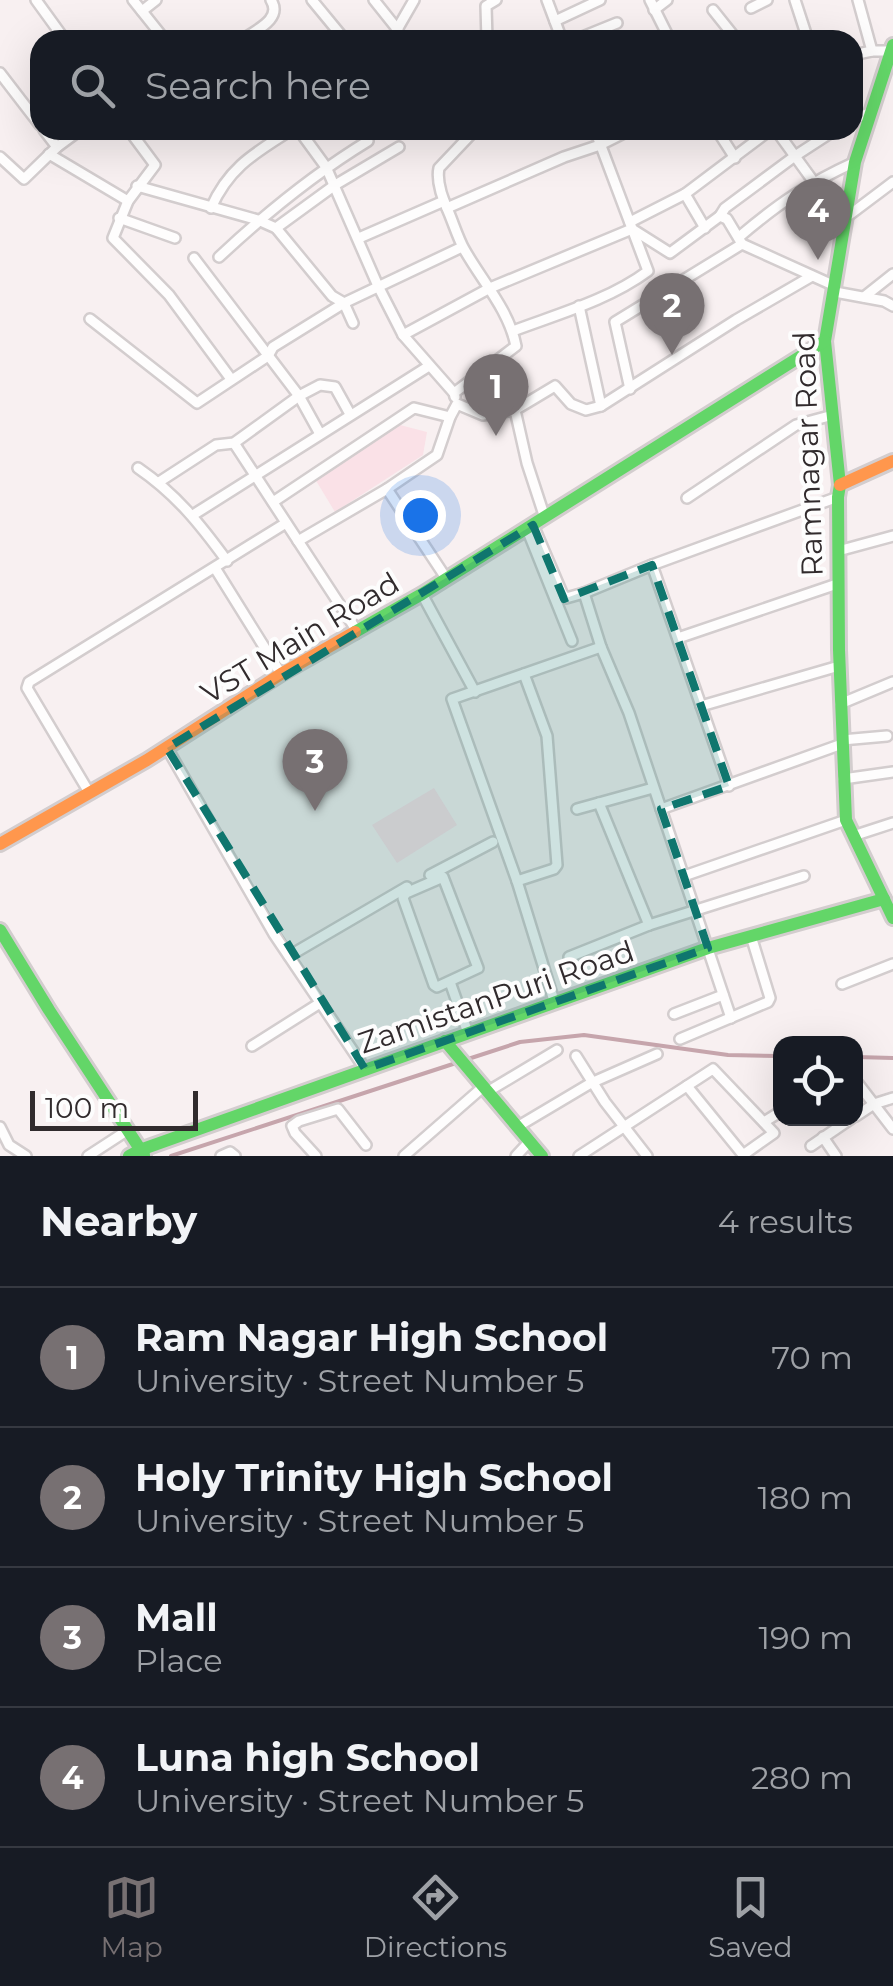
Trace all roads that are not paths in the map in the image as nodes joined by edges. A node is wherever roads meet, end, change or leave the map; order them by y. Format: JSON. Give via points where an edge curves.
{"nodes":[{"id":1,"x":36,"y":0,"type":"edge"},
{"id":2,"x":133,"y":0,"type":"edge"},
{"id":3,"x":156,"y":0,"type":"edge"},
{"id":4,"x":271,"y":0,"type":"edge"},
{"id":5,"x":312,"y":0,"type":"edge"},
{"id":6,"x":374,"y":0,"type":"edge"},
{"id":7,"x":496,"y":0,"type":"edge"},
{"id":8,"x":548,"y":0,"type":"edge"},
{"id":9,"x":600,"y":0,"type":"edge"},
{"id":10,"x":667,"y":0,"type":"edge"},
{"id":11,"x":767,"y":0,"type":"edge"},
{"id":12,"x":795,"y":0,"type":"edge"},
{"id":13,"x":858,"y":0,"type":"edge"},
{"id":14,"x":412,"y":1,"type":"edge"},
{"id":15,"x":652,"y":5,"type":"edge"},
{"id":16,"x":751,"y":8,"type":"dead end"},
{"id":17,"x":713,"y":10,"type":"dead end"},
{"id":18,"x":142,"y":11,"type":"junction"},
{"id":19,"x":555,"y":20,"type":"junction"},
{"id":20,"x":617,"y":23,"type":"dead end"},
{"id":21,"x":58,"y":30,"type":"edge"},
{"id":22,"x":157,"y":30,"type":"edge"},
{"id":23,"x":256,"y":30,"type":"edge"},
{"id":24,"x":337,"y":30,"type":"edge"},
{"id":25,"x":398,"y":30,"type":"joint"},
{"id":26,"x":486,"y":30,"type":"edge"},
{"id":27,"x":558,"y":30,"type":"edge"},
{"id":28,"x":600,"y":30,"type":"edge"},
{"id":29,"x":665,"y":30,"type":"edge"},
{"id":30,"x":729,"y":30,"type":"edge"},
{"id":31,"x":805,"y":30,"type":"edge"},
{"id":32,"x":892,"y":48,"type":"edge"},
{"id":33,"x":872,"y":51,"type":"junction"},
{"id":34,"x":863,"y":53,"type":"edge"},
{"id":35,"x":0,"y":73,"type":"edge"},
{"id":36,"x":30,"y":112,"type":"edge"},
{"id":37,"x":872,"y":112,"type":"junction"},
{"id":38,"x":863,"y":115,"type":"edge"},
{"id":39,"x":48,"y":140,"type":"edge"},
{"id":40,"x":66,"y":140,"type":"edge"},
{"id":41,"x":136,"y":140,"type":"edge"},
{"id":42,"x":278,"y":140,"type":"edge"},
{"id":43,"x":307,"y":140,"type":"edge"},
{"id":44,"x":464,"y":140,"type":"edge"},
{"id":45,"x":599,"y":140,"type":"edge"},
{"id":46,"x":610,"y":140,"type":"edge"},
{"id":47,"x":723,"y":140,"type":"edge"},
{"id":48,"x":759,"y":140,"type":"edge"},
{"id":49,"x":781,"y":140,"type":"edge"},
{"id":50,"x":820,"y":140,"type":"edge"},
{"id":51,"x":368,"y":141,"type":"dead end"},
{"id":52,"x":600,"y":145,"type":"junction"},
{"id":53,"x":399,"y":147,"type":"dead end"},
{"id":54,"x":53,"y":150,"type":"junction"},
{"id":55,"x":795,"y":156,"type":"junction"},
{"id":56,"x":0,"y":157,"type":"edge"},
{"id":57,"x":735,"y":158,"type":"junction"},
{"id":58,"x":856,"y":162,"type":"junction"},
{"id":59,"x":326,"y":167,"type":"junction"},
{"id":60,"x":813,"y":181,"type":"junction"},
{"id":61,"x":893,"y":182,"type":"edge"},
{"id":62,"x":137,"y":186,"type":"junction"},
{"id":63,"x":335,"y":186,"type":"junction"},
{"id":64,"x":685,"y":194,"type":"junction"},
{"id":65,"x":128,"y":201,"type":"junction"},
{"id":66,"x":445,"y":204,"type":"junction"},
{"id":67,"x":210,"y":208,"type":"junction"},
{"id":68,"x":720,"y":216,"type":"junction"},
{"id":69,"x":120,"y":218,"type":"junction"},
{"id":70,"x":844,"y":219,"type":"junction"},
{"id":71,"x":258,"y":220,"type":"junction"},
{"id":72,"x":631,"y":226,"type":"junction"},
{"id":73,"x":276,"y":228,"type":"junction"},
{"id":74,"x":705,"y":228,"type":"junction"},
{"id":75,"x":175,"y":238,"type":"dead end"},
{"id":76,"x":359,"y":238,"type":"junction"},
{"id":77,"x":740,"y":240,"type":"junction"},
{"id":78,"x":462,"y":247,"type":"junction"},
{"id":79,"x":219,"y":256,"type":"dead end"},
{"id":80,"x":194,"y":258,"type":"dead end"},
{"id":81,"x":893,"y":274,"type":"edge"},
{"id":82,"x":812,"y":276,"type":"junction"},
{"id":83,"x":378,"y":286,"type":"junction"},
{"id":84,"x":490,"y":288,"type":"junction"},
{"id":85,"x":835,"y":289,"type":"junction"},
{"id":86,"x":864,"y":297,"type":"junction"},
{"id":87,"x":344,"y":302,"type":"junction"},
{"id":88,"x":580,"y":306,"type":"junction"},
{"id":89,"x":893,"y":306,"type":"edge"},
{"id":90,"x":90,"y":319,"type":"dead end"},
{"id":91,"x":353,"y":323,"type":"dead end"},
{"id":92,"x":513,"y":331,"type":"junction"},
{"id":93,"x":403,"y":335,"type":"junction"},
{"id":94,"x":825,"y":340,"type":"junction"},
{"id":95,"x":268,"y":356,"type":"junction"},
{"id":96,"x":429,"y":366,"type":"junction"},
{"id":97,"x":231,"y":379,"type":"junction"},
{"id":98,"x":630,"y":389,"type":"junction"},
{"id":99,"x":299,"y":396,"type":"junction"},
{"id":100,"x":456,"y":398,"type":"junction"},
{"id":101,"x":602,"y":406,"type":"junction"},
{"id":102,"x":515,"y":410,"type":"junction"},
{"id":103,"x":350,"y":414,"type":"junction"},
{"id":104,"x":833,"y":416,"type":"junction"},
{"id":105,"x":450,"y":417,"type":"junction"},
{"id":106,"x":320,"y":434,"type":"junction"},
{"id":107,"x":234,"y":443,"type":"junction"},
{"id":108,"x":893,"y":461,"type":"edge"},
{"id":109,"x":138,"y":468,"type":"dead end"},
{"id":110,"x":256,"y":476,"type":"junction"},
{"id":111,"x":159,"y":482,"type":"junction"},
{"id":112,"x":387,"y":489,"type":"junction"},
{"id":113,"x":839,"y":491,"type":"junction"},
{"id":114,"x":686,"y":498,"type":"dead end"},
{"id":115,"x":273,"y":502,"type":"junction"},
{"id":116,"x":194,"y":516,"type":"junction"},
{"id":117,"x":286,"y":523,"type":"junction"},
{"id":118,"x":535,"y":524,"type":"junction"},
{"id":119,"x":893,"y":536,"type":"edge"},
{"id":120,"x":298,"y":541,"type":"junction"},
{"id":121,"x":838,"y":551,"type":"junction"},
{"id":122,"x":228,"y":561,"type":"junction"},
{"id":123,"x":652,"y":565,"type":"junction"},
{"id":124,"x":215,"y":568,"type":"junction"},
{"id":125,"x":446,"y":578,"type":"junction"},
{"id":126,"x":837,"y":584,"type":"junction"},
{"id":127,"x":422,"y":594,"type":"junction"},
{"id":128,"x":584,"y":594,"type":"junction"},
{"id":129,"x":357,"y":630,"type":"junction"},
{"id":130,"x":678,"y":638,"type":"junction"},
{"id":131,"x":572,"y":640,"type":"dead end"},
{"id":132,"x":601,"y":647,"type":"junction"},
{"id":133,"x":839,"y":666,"type":"junction"},
{"id":134,"x":280,"y":674,"type":"junction"},
{"id":135,"x":524,"y":674,"type":"junction"},
{"id":136,"x":893,"y":682,"type":"edge"},
{"id":137,"x":475,"y":692,"type":"junction"},
{"id":138,"x":840,"y":704,"type":"junction"},
{"id":139,"x":701,"y":706,"type":"junction"},
{"id":140,"x":887,"y":736,"type":"dead end"},
{"id":141,"x":842,"y":742,"type":"junction"},
{"id":142,"x":166,"y":748,"type":"junction"},
{"id":143,"x":893,"y":772,"type":"edge"},
{"id":144,"x":843,"y":779,"type":"junction"},
{"id":145,"x":729,"y":786,"type":"junction"},
{"id":146,"x":653,"y":788,"type":"junction"},
{"id":147,"x":90,"y":795,"type":"junction"},
{"id":148,"x":599,"y":803,"type":"junction"},
{"id":149,"x":578,"y":809,"type":"dead end"},
{"id":150,"x":661,"y":810,"type":"junction"},
{"id":151,"x":846,"y":820,"type":"junction"},
{"id":152,"x":893,"y":823,"type":"edge"},
{"id":153,"x":853,"y":836,"type":"junction"},
{"id":154,"x":493,"y":842,"type":"dead end"},
{"id":155,"x":0,"y":844,"type":"edge"},
{"id":156,"x":684,"y":876,"type":"junction"},
{"id":157,"x":804,"y":876,"type":"dead end"},
{"id":158,"x":517,"y":881,"type":"junction"},
{"id":159,"x":889,"y":898,"type":"edge"},
{"id":160,"x":696,"y":912,"type":"junction"},
{"id":161,"x":893,"y":918,"type":"edge"},
{"id":162,"x":649,"y":925,"type":"junction"},
{"id":163,"x":0,"y":930,"type":"edge"},
{"id":164,"x":752,"y":936,"type":"junction"},
{"id":165,"x":708,"y":948,"type":"junction"},
{"id":166,"x":289,"y":956,"type":"junction"},
{"id":167,"x":569,"y":957,"type":"dead end"},
{"id":168,"x":893,"y":964,"type":"edge"},
{"id":169,"x":450,"y":982,"type":"junction"},
{"id":170,"x":842,"y":984,"type":"dead end"},
{"id":171,"x":723,"y":995,"type":"junction"},
{"id":172,"x":319,"y":1004,"type":"junction"},
{"id":173,"x":555,"y":1004,"type":"junction"},
{"id":174,"x":674,"y":1014,"type":"dead end"},
{"id":175,"x":731,"y":1018,"type":"junction"},
{"id":176,"x":468,"y":1033,"type":"junction"},
{"id":177,"x":680,"y":1039,"type":"dead end"},
{"id":178,"x":252,"y":1046,"type":"dead end"},
{"id":179,"x":450,"y":1046,"type":"junction"},
{"id":180,"x":557,"y":1050,"type":"dead end"},
{"id":181,"x":657,"y":1054,"type":"dead end"},
{"id":182,"x":576,"y":1056,"type":"dead end"},
{"id":183,"x":365,"y":1070,"type":"junction"},
{"id":184,"x":592,"y":1083,"type":"junction"},
{"id":185,"x":481,"y":1085,"type":"junction"},
{"id":186,"x":688,"y":1086,"type":"junction"},
{"id":187,"x":863,"y":1089,"type":"edge"},
{"id":188,"x":893,"y":1098,"type":"edge"},
{"id":189,"x":874,"y":1104,"type":"junction"},
{"id":190,"x":863,"y":1111,"type":"edge"},
{"id":191,"x":773,"y":1116,"type":"edge"},
{"id":192,"x":764,"y":1122,"type":"junction"},
{"id":193,"x":840,"y":1126,"type":"edge"},
{"id":194,"x":517,"y":1127,"type":"junction"},
{"id":195,"x":623,"y":1127,"type":"junction"},
{"id":196,"x":0,"y":1128,"type":"edge"},
{"id":197,"x":893,"y":1129,"type":"edge"},
{"id":198,"x":128,"y":1130,"type":"junction"},
{"id":199,"x":823,"y":1137,"type":"junction"},
{"id":200,"x":530,"y":1142,"type":"junction"},
{"id":201,"x":366,"y":1145,"type":"dead end"},
{"id":202,"x":811,"y":1146,"type":"dead end"},
{"id":203,"x":140,"y":1154,"type":"edge"},
{"id":204,"x":26,"y":1155,"type":"edge"},
{"id":205,"x":88,"y":1156,"type":"edge"},
{"id":206,"x":221,"y":1156,"type":"edge"},
{"id":207,"x":234,"y":1156,"type":"edge"},
{"id":208,"x":316,"y":1156,"type":"edge"},
{"id":209,"x":404,"y":1156,"type":"edge"},
{"id":210,"x":516,"y":1156,"type":"edge"},
{"id":211,"x":542,"y":1156,"type":"edge"},
{"id":212,"x":579,"y":1156,"type":"edge"},
{"id":213,"x":647,"y":1156,"type":"edge"},
{"id":214,"x":744,"y":1156,"type":"edge"},
{"id":215,"x":836,"y":1156,"type":"edge"}],
"edges":[{"from":1,"to":21,"type":"street"},
{"from":2,"to":18,"type":"street"},
{"from":3,"to":18,"type":"street"},
{"from":4,"to":23,"type":"street","via":[[276,12]]},
{"from":5,"to":24,"type":"street"},
{"from":6,"to":25,"type":"street"},
{"from":7,"to":26,"type":"street","via":[[486,6]]},
{"from":8,"to":19,"type":"street"},
{"from":9,"to":19,"type":"street"},
{"from":10,"to":15,"type":"street"},
{"from":11,"to":16,"type":"street"},
{"from":12,"to":31,"type":"street"},
{"from":13,"to":33,"type":"street"},
{"from":14,"to":25,"type":"street"},
{"from":15,"to":29,"type":"street"},
{"from":17,"to":30,"type":"street"},
{"from":18,"to":22,"type":"street"},
{"from":19,"to":27,"type":"street"},
{"from":20,"to":28,"type":"street"},
{"from":32,"to":33,"type":"street"},
{"from":32,"to":37,"type":"street","name":"Ramnagar Road"},
{"from":33,"to":34,"type":"street"},
{"from":35,"to":36,"type":"street"},
{"from":37,"to":38,"type":"street"},
{"from":37,"to":58,"type":"street","name":"Ramnagar Road"},
{"from":39,"to":54,"type":"street"},
{"from":40,"to":54,"type":"street"},
{"from":41,"to":62,"type":"street","via":[[155,166]]},
{"from":42,"to":67,"type":"street","via":[[232,172]]},
{"from":43,"to":59,"type":"street"},
{"from":44,"to":66,"type":"street","via":[[438,171]]},
{"from":45,"to":52,"type":"street"},
{"from":46,"to":52,"type":"street"},
{"from":47,"to":57,"type":"street"},
{"from":48,"to":57,"type":"street"},
{"from":49,"to":55,"type":"street"},
{"from":50,"to":55,"type":"street"},
{"from":51,"to":59,"type":"street"},
{"from":52,"to":66,"type":"street"},
{"from":52,"to":72,"type":"street"},
{"from":53,"to":63,"type":"street"},
{"from":54,"to":56,"type":"street","via":[[24,180]]},
{"from":54,"to":65,"type":"street"},
{"from":55,"to":60,"type":"street"},
{"from":55,"to":68,"type":"street"},
{"from":57,"to":64,"type":"street"},
{"from":58,"to":60,"type":"street"},
{"from":58,"to":70,"type":"street","name":"Ramnagar Road"},
{"from":59,"to":63,"type":"street"},
{"from":59,"to":71,"type":"street"},
{"from":60,"to":77,"type":"street"},
{"from":61,"to":70,"type":"street"},
{"from":62,"to":65,"type":"street"},
{"from":62,"to":67,"type":"street"},
{"from":63,"to":73,"type":"street"},
{"from":63,"to":76,"type":"street"},
{"from":64,"to":72,"type":"street"},
{"from":64,"to":74,"type":"street"},
{"from":65,"to":69,"type":"street"},
{"from":66,"to":76,"type":"street"},
{"from":66,"to":78,"type":"street"},
{"from":67,"to":71,"type":"street"},
{"from":68,"to":74,"type":"street"},
{"from":68,"to":77,"type":"street"},
{"from":69,"to":75,"type":"street"},
{"from":69,"to":97,"type":"street","via":[[112,238],[169,295]]},
{"from":70,"to":85,"type":"street","name":"Ramnagar Road"},
{"from":71,"to":73,"type":"street"},
{"from":71,"to":79,"type":"street"},
{"from":72,"to":74,"type":"street","via":[[670,253]]},
{"from":72,"to":84,"type":"street"},
{"from":72,"to":88,"type":"street","via":[[648,271]]},
{"from":73,"to":87,"type":"street"},
{"from":76,"to":83,"type":"street"},
{"from":77,"to":82,"type":"street"},
{"from":77,"to":98,"type":"street","via":[[615,322]]},
{"from":78,"to":83,"type":"street"},
{"from":78,"to":84,"type":"street"},
{"from":80,"to":95,"type":"street"},
{"from":81,"to":86,"type":"street"},
{"from":82,"to":85,"type":"street"},
{"from":82,"to":98,"type":"street"},
{"from":83,"to":87,"type":"street"},
{"from":83,"to":93,"type":"street"},
{"from":84,"to":92,"type":"street"},
{"from":84,"to":93,"type":"street"},
{"from":85,"to":86,"type":"street"},
{"from":85,"to":94,"type":"street","name":"Ramnagar Road"},
{"from":86,"to":89,"type":"street"},
{"from":87,"to":91,"type":"street"},
{"from":87,"to":95,"type":"street"},
{"from":88,"to":92,"type":"street"},
{"from":88,"to":101,"type":"street"},
{"from":90,"to":97,"type":"street","via":[[197,403]]},
{"from":92,"to":100,"type":"street","via":[[516,346]]},
{"from":93,"to":96,"type":"street"},
{"from":94,"to":104,"type":"street","name":"Ramnagar Road"},
{"from":94,"to":118,"type":"street","name":"VST Main Road"},
{"from":95,"to":97,"type":"street"},
{"from":95,"to":99,"type":"street"},
{"from":96,"to":100,"type":"street"},
{"from":96,"to":103,"type":"street"},
{"from":98,"to":101,"type":"street"},
{"from":99,"to":103,"type":"street","via":[[320,385],[335,388]]},
{"from":99,"to":106,"type":"street"},
{"from":99,"to":107,"type":"street"},
{"from":100,"to":102,"type":"street","via":[[483,415]]},
{"from":100,"to":105,"type":"street"},
{"from":101,"to":102,"type":"street","via":[[586,410],[571,404],[555,386]]},
{"from":102,"to":118,"type":"street"},
{"from":103,"to":106,"type":"street"},
{"from":104,"to":113,"type":"street","name":"Ramnagar Road"},
{"from":104,"to":114,"type":"street","via":[[796,425]]},
{"from":105,"to":112,"type":"street","via":[[438,455]]},
{"from":105,"to":115,"type":"street","via":[[414,408]]},
{"from":106,"to":110,"type":"street"},
{"from":107,"to":110,"type":"street"},
{"from":107,"to":111,"type":"street","via":[[216,445]]},
{"from":108,"to":113,"type":"street"},
{"from":109,"to":111,"type":"street"},
{"from":110,"to":115,"type":"street"},
{"from":110,"to":116,"type":"street"},
{"from":111,"to":116,"type":"street"},
{"from":112,"to":120,"type":"street"},
{"from":112,"to":125,"type":"street"},
{"from":113,"to":121,"type":"street","name":"Ramnagar Road"},
{"from":113,"to":123,"type":"street"},
{"from":115,"to":117,"type":"street"},
{"from":116,"to":122,"type":"street"},
{"from":117,"to":120,"type":"street"},
{"from":117,"to":122,"type":"street"},
{"from":118,"to":125,"type":"street","name":"VST Main Road"},
{"from":118,"to":128,"type":"street","via":[[562,593]]},
{"from":118,"to":131,"type":"street"},
{"from":119,"to":121,"type":"street"},
{"from":120,"to":129,"type":"street"},
{"from":121,"to":126,"type":"street","name":"Ramnagar Road"},
{"from":122,"to":124,"type":"street"},
{"from":123,"to":128,"type":"street"},
{"from":123,"to":130,"type":"street"},
{"from":124,"to":134,"type":"street"},
{"from":124,"to":147,"type":"street","via":[[29,682]]},
{"from":125,"to":127,"type":"street","name":"VST Main Road"},
{"from":126,"to":130,"type":"street"},
{"from":126,"to":133,"type":"street","name":"Ramnagar Road"},
{"from":127,"to":129,"type":"street","name":"VST Main Road"},
{"from":127,"to":137,"type":"street"},
{"from":128,"to":132,"type":"street"},
{"from":129,"to":134,"type":"street","name":"VST Main Road"},
{"from":130,"to":139,"type":"street"},
{"from":132,"to":135,"type":"street"},
{"from":132,"to":146,"type":"street"},
{"from":133,"to":138,"type":"street","name":"Ramnagar Road"},
{"from":133,"to":139,"type":"street"},
{"from":134,"to":142,"type":"street","name":"VST Main Road"},
{"from":135,"to":137,"type":"street"},
{"from":135,"to":158,"type":"street","via":[[547,736],[557,865]]},
{"from":136,"to":138,"type":"street"},
{"from":137,"to":158,"type":"street","via":[[452,701]]},
{"from":138,"to":141,"type":"street","name":"Ramnagar Road"},
{"from":139,"to":145,"type":"street"},
{"from":140,"to":141,"type":"street"},
{"from":141,"to":144,"type":"street","name":"Ramnagar Road"},
{"from":141,"to":145,"type":"street"},
{"from":142,"to":147,"type":"street","name":"VST Main Road"},
{"from":142,"to":166,"type":"street"},
{"from":143,"to":144,"type":"street"},
{"from":144,"to":151,"type":"street","name":"Ramnagar Road"},
{"from":145,"to":150,"type":"street"},
{"from":146,"to":148,"type":"street"},
{"from":146,"to":150,"type":"street"},
{"from":147,"to":155,"type":"street","name":"VST Main Road"},
{"from":148,"to":149,"type":"street"},
{"from":148,"to":162,"type":"street"},
{"from":150,"to":156,"type":"street"},
{"from":151,"to":153,"type":"street","name":"Ramnagar Road"},
{"from":151,"to":156,"type":"street"},
{"from":152,"to":153,"type":"street"},
{"from":153,"to":159,"type":"street","name":"Ramnagar Road"},
{"from":154,"to":166,"type":"street"},
{"from":156,"to":160,"type":"street"},
{"from":157,"to":160,"type":"street"},
{"from":158,"to":173,"type":"street"},
{"from":159,"to":161,"type":"street","name":"Ramnagar Road"},
{"from":159,"to":164,"type":"street","name":"ZamistanPuri Road"},
{"from":160,"to":162,"type":"street"},
{"from":160,"to":165,"type":"street"},
{"from":162,"to":167,"type":"street"},
{"from":163,"to":198,"type":"street"},
{"from":164,"to":165,"type":"street","name":"ZamistanPuri Road"},
{"from":164,"to":175,"type":"street","via":[[770,998]]},
{"from":165,"to":171,"type":"street"},
{"from":165,"to":173,"type":"street","name":"ZamistanPuri Road"},
{"from":166,"to":172,"type":"street"},
{"from":168,"to":170,"type":"street"},
{"from":169,"to":169,"type":"street","via":[[434,986],[403,898],[442,877],[478,968]]},
{"from":169,"to":176,"type":"street"},
{"from":171,"to":174,"type":"street"},
{"from":171,"to":175,"type":"street"},
{"from":172,"to":178,"type":"street"},
{"from":172,"to":183,"type":"street"},
{"from":173,"to":176,"type":"street","name":"ZamistanPuri Road"},
{"from":175,"to":177,"type":"street"},
{"from":176,"to":179,"type":"street","name":"ZamistanPuri Road"},
{"from":179,"to":183,"type":"street","name":"ZamistanPuri Road"},
{"from":179,"to":185,"type":"street"},
{"from":180,"to":185,"type":"street"},
{"from":181,"to":184,"type":"street"},
{"from":182,"to":184,"type":"street"},
{"from":183,"to":203,"type":"street","name":"ZamistanPuri Road"},
{"from":184,"to":194,"type":"street"},
{"from":184,"to":195,"type":"street"},
{"from":185,"to":194,"type":"street"},
{"from":185,"to":209,"type":"street"},
{"from":186,"to":192,"type":"street","via":[[713,1068]]},
{"from":186,"to":195,"type":"street"},
{"from":186,"to":214,"type":"street"},
{"from":187,"to":189,"type":"street"},
{"from":188,"to":189,"type":"street"},
{"from":189,"to":190,"type":"street"},
{"from":189,"to":197,"type":"street"},
{"from":191,"to":192,"type":"street"},
{"from":192,"to":214,"type":"street","via":[[774,1133]]},
{"from":193,"to":199,"type":"street"},
{"from":194,"to":200,"type":"street"},
{"from":195,"to":212,"type":"street"},
{"from":195,"to":213,"type":"street"},
{"from":196,"to":204,"type":"street","via":[[9,1145]]},
{"from":198,"to":203,"type":"street"},
{"from":198,"to":205,"type":"street"},
{"from":199,"to":202,"type":"street"},
{"from":199,"to":215,"type":"street"},
{"from":200,"to":210,"type":"street"},
{"from":200,"to":211,"type":"street"},
{"from":201,"to":208,"type":"street","via":[[338,1109],[292,1126]]},
{"from":206,"to":207,"type":"street"}]}
